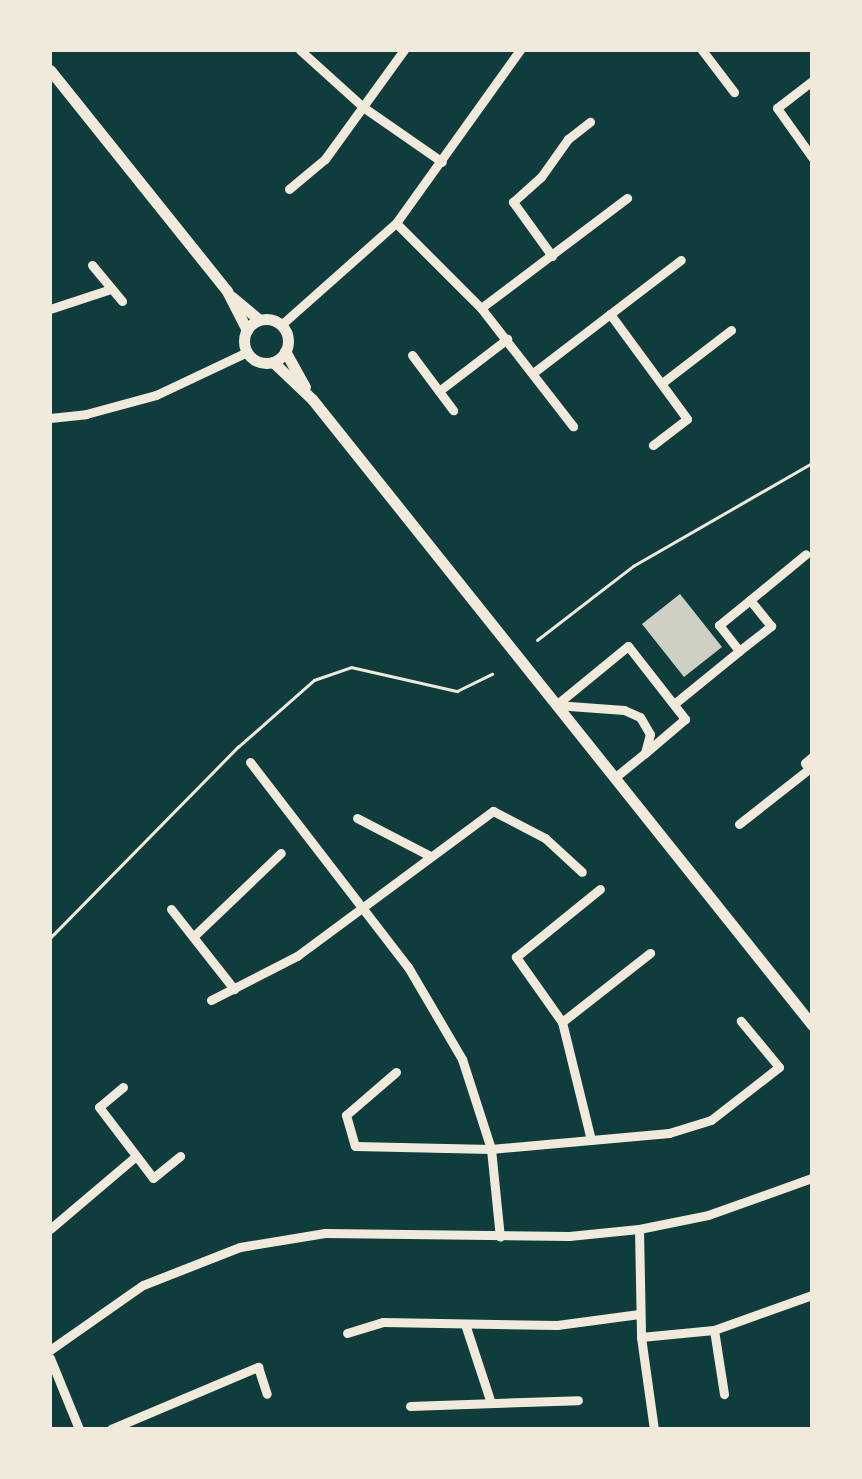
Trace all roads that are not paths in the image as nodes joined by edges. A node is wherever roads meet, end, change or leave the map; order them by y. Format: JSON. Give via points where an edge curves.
{"nodes":[{"id":1,"x":300,"y":50,"type":"edge"},
{"id":2,"x":404,"y":50,"type":"edge"},
{"id":3,"x":520,"y":50,"type":"edge"},
{"id":4,"x":702,"y":50,"type":"edge"},
{"id":5,"x":50,"y":70,"type":"edge"},
{"id":6,"x":812,"y":82,"type":"edge"},
{"id":7,"x":734,"y":92,"type":"dead end"},
{"id":8,"x":363,"y":108,"type":"junction"},
{"id":9,"x":590,"y":122,"type":"dead end"},
{"id":10,"x":812,"y":157,"type":"edge"},
{"id":11,"x":442,"y":162,"type":"junction"},
{"id":12,"x":289,"y":188,"type":"dead end"},
{"id":13,"x":628,"y":198,"type":"dead end"},
{"id":14,"x":396,"y":223,"type":"junction"},
{"id":15,"x":552,"y":256,"type":"junction"},
{"id":16,"x":681,"y":260,"type":"dead end"},
{"id":17,"x":92,"y":265,"type":"dead end"},
{"id":18,"x":111,"y":289,"type":"junction"},
{"id":19,"x":226,"y":292,"type":"junction"},
{"id":20,"x":122,"y":301,"type":"dead end"},
{"id":21,"x":481,"y":308,"type":"junction"},
{"id":22,"x":50,"y":309,"type":"edge"},
{"id":23,"x":610,"y":314,"type":"junction"},
{"id":24,"x":260,"y":320,"type":"junction"},
{"id":25,"x":281,"y":325,"type":"junction"},
{"id":26,"x":248,"y":330,"type":"junction"},
{"id":27,"x":731,"y":330,"type":"dead end"},
{"id":28,"x":508,"y":339,"type":"junction"},
{"id":29,"x":286,"y":351,"type":"junction"},
{"id":30,"x":247,"y":352,"type":"junction"},
{"id":31,"x":412,"y":355,"type":"dead end"},
{"id":32,"x":273,"y":362,"type":"junction"},
{"id":33,"x":533,"y":373,"type":"junction"},
{"id":34,"x":662,"y":383,"type":"junction"},
{"id":35,"x":439,"y":392,"type":"junction"},
{"id":36,"x":312,"y":399,"type":"junction"},
{"id":37,"x":453,"y":410,"type":"dead end"},
{"id":38,"x":50,"y":418,"type":"edge"},
{"id":39,"x":573,"y":426,"type":"dead end"},
{"id":40,"x":653,"y":445,"type":"dead end"},
{"id":41,"x":806,"y":554,"type":"dead end"},
{"id":42,"x":750,"y":600,"type":"junction"},
{"id":43,"x":739,"y":651,"type":"junction"},
{"id":44,"x":674,"y":704,"type":"junction"},
{"id":45,"x":556,"y":705,"type":"junction"},
{"id":46,"x":645,"y":753,"type":"junction"},
{"id":47,"x":812,"y":757,"type":"edge"},
{"id":48,"x":250,"y":762,"type":"dead end"},
{"id":49,"x":614,"y":777,"type":"junction"},
{"id":50,"x":357,"y":818,"type":"dead end"},
{"id":51,"x":739,"y":824,"type":"dead end"},
{"id":52,"x":280,"y":853,"type":"dead end"},
{"id":53,"x":430,"y":856,"type":"junction"},
{"id":54,"x":582,"y":872,"type":"dead end"},
{"id":55,"x":600,"y":889,"type":"dead end"},
{"id":56,"x":362,"y":908,"type":"junction"},
{"id":57,"x":171,"y":909,"type":"dead end"},
{"id":58,"x":194,"y":936,"type":"junction"},
{"id":59,"x":650,"y":953,"type":"dead end"},
{"id":60,"x":234,"y":989,"type":"junction"},
{"id":61,"x":212,"y":1000,"type":"dead end"},
{"id":62,"x":742,"y":1021,"type":"dead end"},
{"id":63,"x":562,"y":1022,"type":"junction"},
{"id":64,"x":812,"y":1025,"type":"edge"},
{"id":65,"x":396,"y":1072,"type":"dead end"},
{"id":66,"x":123,"y":1087,"type":"dead end"},
{"id":67,"x":592,"y":1140,"type":"junction"},
{"id":68,"x":491,"y":1148,"type":"junction"},
{"id":69,"x":136,"y":1156,"type":"junction"},
{"id":70,"x":180,"y":1156,"type":"dead end"},
{"id":71,"x":812,"y":1178,"type":"edge"},
{"id":72,"x":50,"y":1228,"type":"edge"},
{"id":73,"x":638,"y":1229,"type":"junction"},
{"id":74,"x":500,"y":1237,"type":"junction"},
{"id":75,"x":812,"y":1295,"type":"edge"},
{"id":76,"x":640,"y":1314,"type":"junction"},
{"id":77,"x":466,"y":1324,"type":"junction"},
{"id":78,"x":714,"y":1330,"type":"junction"},
{"id":79,"x":347,"y":1333,"type":"dead end"},
{"id":80,"x":641,"y":1337,"type":"junction"},
{"id":81,"x":50,"y":1350,"type":"edge"},
{"id":82,"x":50,"y":1358,"type":"edge"},
{"id":83,"x":267,"y":1394,"type":"dead end"},
{"id":84,"x":724,"y":1394,"type":"dead end"},
{"id":85,"x":578,"y":1400,"type":"dead end"},
{"id":86,"x":491,"y":1403,"type":"junction"},
{"id":87,"x":410,"y":1406,"type":"dead end"},
{"id":88,"x":79,"y":1429,"type":"edge"},
{"id":89,"x":111,"y":1429,"type":"edge"},
{"id":90,"x":654,"y":1429,"type":"edge"}],
"edges":[{"from":1,"to":8,"type":"street"},
{"from":2,"to":8,"type":"street"},
{"from":3,"to":11,"type":"street"},
{"from":4,"to":7,"type":"street"},
{"from":5,"to":19,"type":"street"},
{"from":6,"to":10,"type":"street","via":[[777,108]]},
{"from":8,"to":11,"type":"street"},
{"from":8,"to":12,"type":"street","via":[[325,159]]},
{"from":9,"to":15,"type":"street","via":[[513,202]]},
{"from":11,"to":14,"type":"street"},
{"from":13,"to":15,"type":"street"},
{"from":14,"to":21,"type":"street"},
{"from":14,"to":25,"type":"street"},
{"from":15,"to":21,"type":"street"},
{"from":16,"to":23,"type":"street"},
{"from":17,"to":18,"type":"street"},
{"from":18,"to":20,"type":"street"},
{"from":18,"to":22,"type":"street"},
{"from":19,"to":24,"type":"street"},
{"from":19,"to":26,"type":"street"},
{"from":21,"to":28,"type":"street"},
{"from":23,"to":33,"type":"street"},
{"from":23,"to":34,"type":"street"},
{"from":24,"to":25,"type":"street"},
{"from":24,"to":26,"type":"street"},
{"from":25,"to":29,"type":"street"},
{"from":26,"to":30,"type":"street"},
{"from":27,"to":34,"type":"street"},
{"from":28,"to":33,"type":"street"},
{"from":28,"to":35,"type":"street"},
{"from":29,"to":32,"type":"street"},
{"from":29,"to":36,"type":"street"},
{"from":30,"to":32,"type":"street"},
{"from":30,"to":38,"type":"street","via":[[156,395]]},
{"from":31,"to":35,"type":"street"},
{"from":32,"to":36,"type":"street"},
{"from":33,"to":39,"type":"street"},
{"from":34,"to":40,"type":"street","via":[[687,418]]},
{"from":35,"to":37,"type":"street"},
{"from":36,"to":45,"type":"street"},
{"from":41,"to":42,"type":"street"},
{"from":42,"to":43,"type":"street","via":[[719,625]]},
{"from":42,"to":43,"type":"street","via":[[771,626]]},
{"from":43,"to":44,"type":"street"},
{"from":44,"to":45,"type":"street","via":[[628,646]]},
{"from":44,"to":46,"type":"street","via":[[685,718]]},
{"from":45,"to":46,"type":"street","via":[[640,717],[650,734]]},
{"from":45,"to":49,"type":"street"},
{"from":46,"to":49,"type":"street"},
{"from":47,"to":51,"type":"street","via":[[804,763],[809,769]]},
{"from":48,"to":56,"type":"street"},
{"from":49,"to":64,"type":"street"},
{"from":50,"to":53,"type":"street"},
{"from":52,"to":58,"type":"street"},
{"from":53,"to":54,"type":"street","via":[[493,811],[545,838]]},
{"from":53,"to":56,"type":"street"},
{"from":55,"to":63,"type":"street","via":[[516,957]]},
{"from":56,"to":60,"type":"street","via":[[297,956]]},
{"from":56,"to":68,"type":"street","via":[[445,1028],[478,1097]]},
{"from":57,"to":58,"type":"street"},
{"from":58,"to":60,"type":"street"},
{"from":59,"to":63,"type":"street"},
{"from":60,"to":61,"type":"street"},
{"from":62,"to":67,"type":"street","via":[[779,1067],[691,1129]]},
{"from":63,"to":67,"type":"street"},
{"from":65,"to":68,"type":"street","via":[[346,1115],[354,1146]]},
{"from":66,"to":69,"type":"street","via":[[99,1107]]},
{"from":67,"to":68,"type":"street"},
{"from":68,"to":74,"type":"street"},
{"from":69,"to":70,"type":"street","via":[[153,1178]]},
{"from":69,"to":72,"type":"street"},
{"from":71,"to":73,"type":"street","via":[[708,1215]]},
{"from":73,"to":74,"type":"street"},
{"from":73,"to":76,"type":"street"},
{"from":74,"to":81,"type":"street","via":[[325,1232],[240,1247],[143,1285]]},
{"from":75,"to":78,"type":"street"},
{"from":76,"to":77,"type":"street","via":[[557,1324]]},
{"from":76,"to":80,"type":"street"},
{"from":77,"to":79,"type":"street","via":[[383,1322]]},
{"from":77,"to":86,"type":"street"},
{"from":78,"to":80,"type":"street"},
{"from":78,"to":84,"type":"street"},
{"from":80,"to":90,"type":"street"},
{"from":82,"to":88,"type":"street"},
{"from":83,"to":89,"type":"street","via":[[258,1368]]},
{"from":85,"to":86,"type":"street"},
{"from":86,"to":87,"type":"street"}]}
